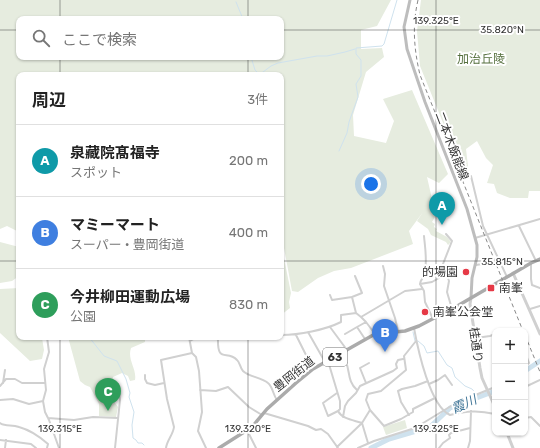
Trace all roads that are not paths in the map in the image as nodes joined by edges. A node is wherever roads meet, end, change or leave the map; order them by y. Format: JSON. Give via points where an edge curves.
{"nodes":[{"id":1,"x":410,"y":0,"type":"edge"},
{"id":2,"x":471,"y":176,"type":"dead end"},
{"id":3,"x":540,"y":219,"type":"edge"},
{"id":4,"x":519,"y":226,"type":"junction"},
{"id":5,"x":446,"y":234,"type":"dead end"},
{"id":6,"x":424,"y":236,"type":"dead end"},
{"id":7,"x":487,"y":236,"type":"junction"},
{"id":8,"x":475,"y":238,"type":"junction"},
{"id":9,"x":538,"y":260,"type":"edge"},
{"id":10,"x":488,"y":263,"type":"dead end"},
{"id":11,"x":531,"y":263,"type":"junction"},
{"id":12,"x":476,"y":265,"type":"junction"},
{"id":13,"x":383,"y":266,"type":"dead end"},
{"id":14,"x":513,"y":273,"type":"junction"},
{"id":15,"x":446,"y":274,"type":"junction"},
{"id":16,"x":355,"y":276,"type":"dead end"},
{"id":17,"x":506,"y":277,"type":"junction"},
{"id":18,"x":420,"y":284,"type":"junction"},
{"id":19,"x":422,"y":288,"type":"junction"},
{"id":20,"x":540,"y":288,"type":"edge"},
{"id":21,"x":330,"y":295,"type":"dead end"},
{"id":22,"x":352,"y":297,"type":"junction"},
{"id":23,"x":471,"y":298,"type":"junction"},
{"id":24,"x":390,"y":300,"type":"junction"},
{"id":25,"x":540,"y":306,"type":"edge"},
{"id":26,"x":452,"y":309,"type":"junction"},
{"id":27,"x":530,"y":309,"type":"junction"},
{"id":28,"x":356,"y":313,"type":"junction"},
{"id":29,"x":361,"y":317,"type":"junction"},
{"id":30,"x":433,"y":319,"type":"junction"},
{"id":31,"x":366,"y":322,"type":"junction"},
{"id":32,"x":330,"y":327,"type":"junction"},
{"id":33,"x":357,"y":327,"type":"junction"},
{"id":34,"x":414,"y":328,"type":"junction"},
{"id":35,"x":308,"y":332,"type":"junction"},
{"id":36,"x":398,"y":332,"type":"junction"},
{"id":37,"x":540,"y":333,"type":"edge"},
{"id":38,"x":345,"y":334,"type":"dead end"},
{"id":39,"x":375,"y":334,"type":"junction"},
{"id":40,"x":284,"y":335,"type":"edge"},
{"id":41,"x":296,"y":335,"type":"junction"},
{"id":42,"x":492,"y":335,"type":"edge"},
{"id":43,"x":476,"y":338,"type":"junction"},
{"id":44,"x":365,"y":339,"type":"junction"},
{"id":45,"x":47,"y":340,"type":"edge"},
{"id":46,"x":218,"y":340,"type":"edge"},
{"id":47,"x":190,"y":341,"type":"edge"},
{"id":48,"x":416,"y":341,"type":"junction"},
{"id":49,"x":347,"y":350,"type":"junction"},
{"id":50,"x":192,"y":353,"type":"junction"},
{"id":51,"x":340,"y":354,"type":"junction"},
{"id":52,"x":404,"y":359,"type":"junction"},
{"id":53,"x":327,"y":361,"type":"junction"},
{"id":54,"x":369,"y":363,"type":"dead end"},
{"id":55,"x":313,"y":369,"type":"junction"},
{"id":56,"x":5,"y":370,"type":"dead end"},
{"id":57,"x":145,"y":375,"type":"dead end"},
{"id":58,"x":540,"y":380,"type":"edge"},
{"id":59,"x":429,"y":382,"type":"junction"},
{"id":60,"x":3,"y":383,"type":"junction"},
{"id":61,"x":44,"y":383,"type":"junction"},
{"id":62,"x":164,"y":383,"type":"junction"},
{"id":63,"x":366,"y":383,"type":"junction"},
{"id":64,"x":118,"y":384,"type":"dead end"},
{"id":65,"x":452,"y":385,"type":"dead end"},
{"id":66,"x":0,"y":386,"type":"edge"},
{"id":67,"x":528,"y":386,"type":"edge"},
{"id":68,"x":492,"y":388,"type":"edge"},
{"id":69,"x":200,"y":390,"type":"junction"},
{"id":70,"x":357,"y":390,"type":"junction"},
{"id":71,"x":488,"y":390,"type":"junction"},
{"id":72,"x":337,"y":393,"type":"junction"},
{"id":73,"x":435,"y":398,"type":"junction"},
{"id":74,"x":0,"y":400,"type":"edge"},
{"id":75,"x":278,"y":400,"type":"junction"},
{"id":76,"x":493,"y":400,"type":"edge"},
{"id":77,"x":43,"y":401,"type":"junction"},
{"id":78,"x":370,"y":410,"type":"junction"},
{"id":79,"x":442,"y":410,"type":"junction"},
{"id":80,"x":338,"y":411,"type":"junction"},
{"id":81,"x":471,"y":411,"type":"junction"},
{"id":82,"x":492,"y":413,"type":"edge"},
{"id":83,"x":263,"y":414,"type":"junction"},
{"id":84,"x":409,"y":415,"type":"junction"},
{"id":85,"x":343,"y":417,"type":"junction"},
{"id":86,"x":48,"y":418,"type":"junction"},
{"id":87,"x":118,"y":418,"type":"junction"},
{"id":88,"x":528,"y":418,"type":"edge"},
{"id":89,"x":0,"y":423,"type":"edge"},
{"id":90,"x":362,"y":423,"type":"junction"},
{"id":91,"x":540,"y":426,"type":"edge"},
{"id":92,"x":470,"y":428,"type":"junction"},
{"id":93,"x":247,"y":430,"type":"junction"},
{"id":94,"x":508,"y":436,"type":"edge"},
{"id":95,"x":0,"y":440,"type":"edge"},
{"id":96,"x":6,"y":440,"type":"junction"},
{"id":97,"x":368,"y":443,"type":"junction"},
{"id":98,"x":5,"y":448,"type":"edge"},
{"id":99,"x":36,"y":448,"type":"edge"},
{"id":100,"x":47,"y":448,"type":"edge"},
{"id":101,"x":59,"y":448,"type":"edge"},
{"id":102,"x":115,"y":448,"type":"edge"},
{"id":103,"x":166,"y":448,"type":"edge"},
{"id":104,"x":206,"y":448,"type":"edge"},
{"id":105,"x":219,"y":448,"type":"edge"},
{"id":106,"x":256,"y":448,"type":"edge"},
{"id":107,"x":338,"y":448,"type":"edge"},
{"id":108,"x":358,"y":448,"type":"edge"},
{"id":109,"x":439,"y":448,"type":"edge"},
{"id":110,"x":468,"y":448,"type":"edge"},
{"id":111,"x":513,"y":448,"type":"edge"}],
"edges":[{"from":1,"to":8,"type":"main road","name":"二本木飯能線","via":[[404,27],[407,49],[467,209]]},
{"from":2,"to":7,"type":"street"},
{"from":3,"to":4,"type":"street"},
{"from":4,"to":7,"type":"street"},
{"from":4,"to":9,"type":"street"},
{"from":5,"to":15,"type":"street","via":[[452,241],[443,264]]},
{"from":6,"to":18,"type":"street","via":[[426,265]]},
{"from":7,"to":8,"type":"street"},
{"from":7,"to":17,"type":"street"},
{"from":8,"to":12,"type":"main road","name":"二本木飯能線","via":[[478,253]]},
{"from":9,"to":11,"type":"main road","name":"豊岡街道","number":"63"},
{"from":10,"to":12,"type":"street"},
{"from":11,"to":14,"type":"main road","name":"豊岡街道","number":"63"},
{"from":11,"to":20,"type":"street","via":[[532,285]]},
{"from":12,"to":23,"type":"main road","name":"二本木飯能線","via":[[472,278]]},
{"from":13,"to":24,"type":"street","via":[[384,286]]},
{"from":14,"to":17,"type":"main road","name":"豊岡街道","number":"63"},
{"from":14,"to":27,"type":"street"},
{"from":15,"to":18,"type":"street","via":[[432,282]]},
{"from":15,"to":26,"type":"street","via":[[449,281],[447,292]]},
{"from":16,"to":22,"type":"street","via":[[362,293]]},
{"from":17,"to":23,"type":"main road","name":"豊岡街道","number":"63"},
{"from":18,"to":19,"type":"street"},
{"from":19,"to":24,"type":"street","via":[[405,291]]},
{"from":19,"to":30,"type":"street"},
{"from":21,"to":22,"type":"street","via":[[332,300]]},
{"from":22,"to":28,"type":"street"},
{"from":23,"to":26,"type":"main road","name":"豊岡街道","number":"63"},
{"from":23,"to":43,"type":"street","name":"桂通り"},
{"from":24,"to":29,"type":"street"},
{"from":24,"to":36,"type":"street"},
{"from":25,"to":27,"type":"street"},
{"from":26,"to":30,"type":"main road","name":"豊岡街道","number":"63"},
{"from":27,"to":37,"type":"street"},
{"from":28,"to":29,"type":"street"},
{"from":28,"to":32,"type":"street","via":[[341,315],[341,322]]},
{"from":29,"to":31,"type":"street"},
{"from":30,"to":34,"type":"main road","name":"豊岡街道","number":"63"},
{"from":31,"to":33,"type":"street"},
{"from":31,"to":39,"type":"street"},
{"from":32,"to":35,"type":"street"},
{"from":32,"to":49,"type":"street"},
{"from":33,"to":38,"type":"street"},
{"from":33,"to":44,"type":"street"},
{"from":34,"to":36,"type":"main road","name":"豊岡街道","number":"63"},
{"from":34,"to":48,"type":"street"},
{"from":35,"to":41,"type":"street"},
{"from":35,"to":53,"type":"street"},
{"from":36,"to":39,"type":"main road","name":"豊岡街道","number":"63"},
{"from":39,"to":44,"type":"main road","name":"豊岡街道","number":"63"},
{"from":40,"to":41,"type":"street"},
{"from":41,"to":55,"type":"street"},
{"from":42,"to":43,"type":"street"},
{"from":43,"to":71,"type":"street","name":"桂通り","via":[[480,368]]},
{"from":44,"to":49,"type":"main road","name":"豊岡街道","number":"63"},
{"from":45,"to":61,"type":"street","via":[[49,352]]},
{"from":46,"to":75,"type":"street","via":[[220,353],[237,360],[242,370],[268,383]]},
{"from":47,"to":50,"type":"street"},
{"from":48,"to":52,"type":"street"},
{"from":48,"to":59,"type":"street"},
{"from":49,"to":51,"type":"main road","name":"豊岡街道","number":"63"},
{"from":50,"to":62,"type":"street","via":[[161,360]]},
{"from":50,"to":69,"type":"street","via":[[198,364]]},
{"from":51,"to":53,"type":"main road","name":"豊岡街道","number":"63"},
{"from":51,"to":70,"type":"street","via":[[348,364],[349,375]]},
{"from":52,"to":63,"type":"street","via":[[398,360],[397,368],[393,371]]},
{"from":52,"to":78,"type":"street","via":[[406,370],[381,391],[368,394],[366,400]]},
{"from":53,"to":55,"type":"main road","name":"豊岡街道","number":"63"},
{"from":53,"to":72,"type":"street"},
{"from":54,"to":63,"type":"street","via":[[360,368]]},
{"from":55,"to":75,"type":"main road","name":"豊岡街道","number":"63"},
{"from":56,"to":60,"type":"street"},
{"from":57,"to":62,"type":"street","via":[[147,383]]},
{"from":58,"to":67,"type":"street"},
{"from":59,"to":65,"type":"street","via":[[445,375]]},
{"from":59,"to":73,"type":"street"},
{"from":59,"to":84,"type":"street","via":[[398,391]]},
{"from":60,"to":61,"type":"street","via":[[6,379],[15,379],[22,383]]},
{"from":60,"to":66,"type":"street"},
{"from":61,"to":77,"type":"street","via":[[46,390]]},
{"from":62,"to":103,"type":"street","via":[[174,427]]},
{"from":63,"to":70,"type":"street"},
{"from":64,"to":87,"type":"street"},
{"from":68,"to":71,"type":"street"},
{"from":69,"to":83,"type":"street","via":[[216,391],[228,387],[249,406]]},
{"from":69,"to":104,"type":"street","via":[[202,412],[198,429]]},
{"from":70,"to":85,"type":"street","via":[[345,406]]},
{"from":71,"to":76,"type":"street","name":"桂通り"},
{"from":71,"to":79,"type":"street"},
{"from":72,"to":80,"type":"street","via":[[340,406]]},
{"from":72,"to":80,"type":"street","via":[[323,403],[328,416]]},
{"from":73,"to":79,"type":"street"},
{"from":73,"to":84,"type":"street","via":[[413,409],[414,412]]},
{"from":74,"to":77,"type":"street","via":[[13,399],[29,404]]},
{"from":75,"to":83,"type":"main road","name":"豊岡街道","number":"63"},
{"from":77,"to":86,"type":"street"},
{"from":78,"to":84,"type":"street","via":[[384,426]]},
{"from":78,"to":90,"type":"street"},
{"from":79,"to":81,"type":"street","via":[[449,415]]},
{"from":79,"to":97,"type":"street","via":[[415,428]]},
{"from":80,"to":85,"type":"street"},
{"from":81,"to":82,"type":"street"},
{"from":81,"to":92,"type":"street"},
{"from":83,"to":93,"type":"main road","name":"豊岡街道","number":"63"},
{"from":83,"to":107,"type":"street","via":[[316,430],[321,429]]},
{"from":85,"to":90,"type":"street"},
{"from":86,"to":87,"type":"street"},
{"from":86,"to":101,"type":"street"},
{"from":87,"to":102,"type":"street"},
{"from":88,"to":91,"type":"street"},
{"from":89,"to":100,"type":"street","via":[[31,431],[48,444]]},
{"from":90,"to":97,"type":"street"},
{"from":90,"to":107,"type":"street"},
{"from":92,"to":109,"type":"street","via":[[451,433],[450,438]]},
{"from":92,"to":110,"type":"street"},
{"from":93,"to":105,"type":"main road","name":"豊岡街道","number":"63"},
{"from":93,"to":106,"type":"street"},
{"from":94,"to":111,"type":"street"},
{"from":95,"to":96,"type":"street"},
{"from":96,"to":98,"type":"street"},
{"from":96,"to":99,"type":"street","via":[[31,444]]},
{"from":97,"to":108,"type":"street"}]}
